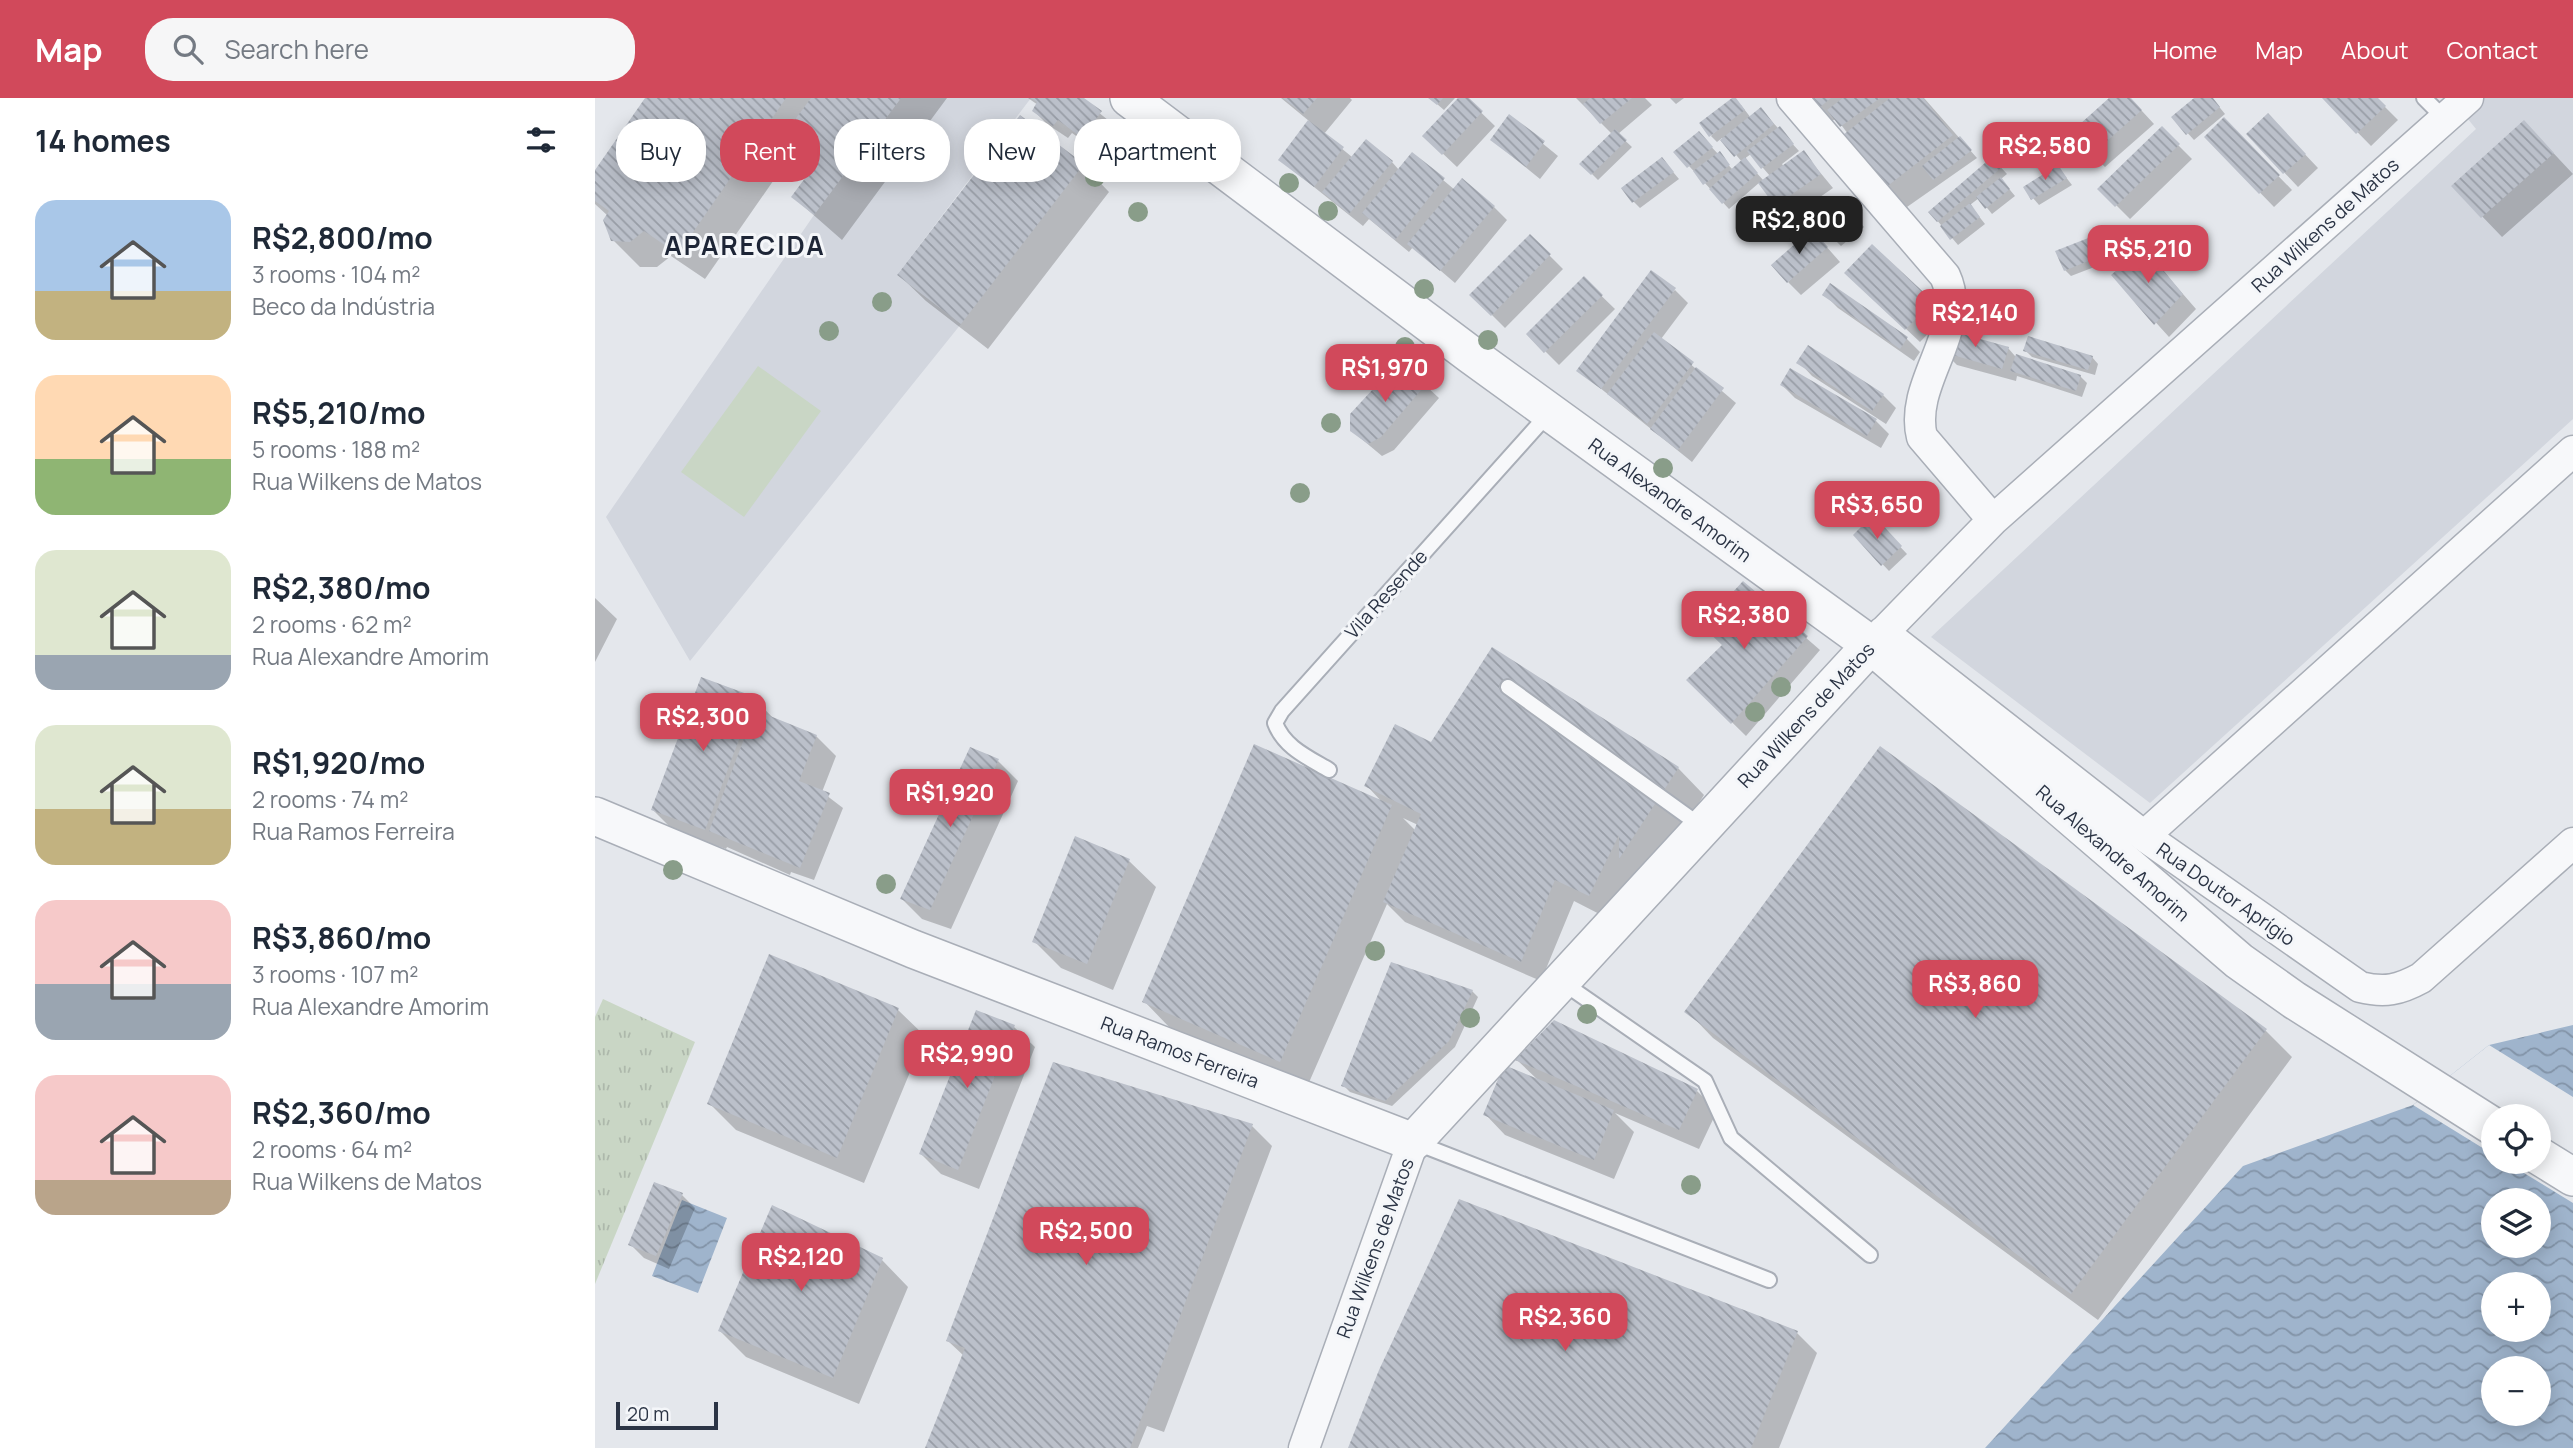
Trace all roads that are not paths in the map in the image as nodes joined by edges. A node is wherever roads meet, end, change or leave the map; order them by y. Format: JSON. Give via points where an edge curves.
{"nodes":[{"id":1,"x":1129,"y":98,"type":"edge"},
{"id":2,"x":1792,"y":98,"type":"edge"},
{"id":3,"x":2468,"y":98,"type":"edge"},
{"id":4,"x":2434,"y":108,"type":"edge"},
{"id":5,"x":1550,"y":413,"type":"junction"},
{"id":6,"x":2573,"y":451,"type":"edge"},
{"id":7,"x":1993,"y":520,"type":"junction"},
{"id":8,"x":1877,"y":639,"type":"junction"},
{"id":9,"x":1508,"y":687,"type":"dead end"},
{"id":10,"x":1329,"y":770,"type":"dead end"},
{"id":11,"x":595,"y":816,"type":"edge"},
{"id":12,"x":1702,"y":827,"type":"junction"},
{"id":13,"x":2144,"y":836,"type":"junction"},
{"id":14,"x":2573,"y":843,"type":"edge"},
{"id":15,"x":1561,"y":981,"type":"junction"},
{"id":16,"x":2481,"y":1119,"type":"edge"},
{"id":17,"x":1413,"y":1142,"type":"junction"},
{"id":18,"x":2551,"y":1163,"type":"edge"},
{"id":19,"x":2573,"y":1177,"type":"edge"},
{"id":20,"x":1870,"y":1255,"type":"dead end"},
{"id":21,"x":1769,"y":1280,"type":"dead end"},
{"id":22,"x":1304,"y":1448,"type":"edge"}],
"edges":[{"from":1,"to":5,"type":"street","name":"Rua Alexandre Amorim"},
{"from":2,"to":7,"type":"street","via":[[1945,276],[1951,314],[1919,426],[1922,437]]},
{"from":3,"to":4,"type":"street","name":"Rua Wilkens de Matos"},
{"from":4,"to":7,"type":"street","name":"Rua Wilkens de Matos"},
{"from":5,"to":8,"type":"street","name":"Rua Alexandre Amorim"},
{"from":5,"to":10,"type":"lane","name":"Vila Resende","via":[[1282,711],[1275,723],[1279,736]]},
{"from":6,"to":13,"type":"street"},
{"from":7,"to":8,"type":"street","name":"Rua Wilkens de Matos"},
{"from":8,"to":12,"type":"street","name":"Rua Wilkens de Matos"},
{"from":8,"to":13,"type":"street","name":"Rua Doutor Aprígio"},
{"from":8,"to":16,"type":"street","name":"Rua Alexandre Amorim","via":[[2239,961]]},
{"from":9,"to":12,"type":"lane"},
{"from":11,"to":17,"type":"street","name":"Rua Ramos Ferreira","via":[[913,949]]},
{"from":12,"to":15,"type":"street","name":"Rua Wilkens de Matos"},
{"from":13,"to":14,"type":"street","name":"Rua Doutor Aprígio","via":[[2360,987],[2381,992],[2401,989],[2421,978]]},
{"from":15,"to":17,"type":"street","name":"Rua Wilkens de Matos"},
{"from":15,"to":20,"type":"lane","via":[[1705,1082],[1731,1138]]},
{"from":17,"to":21,"type":"lane","name":"Rua Ramos Ferreira"},
{"from":17,"to":22,"type":"street","name":"Rua Wilkens de Matos"},
{"from":18,"to":19,"type":"street"}]}
